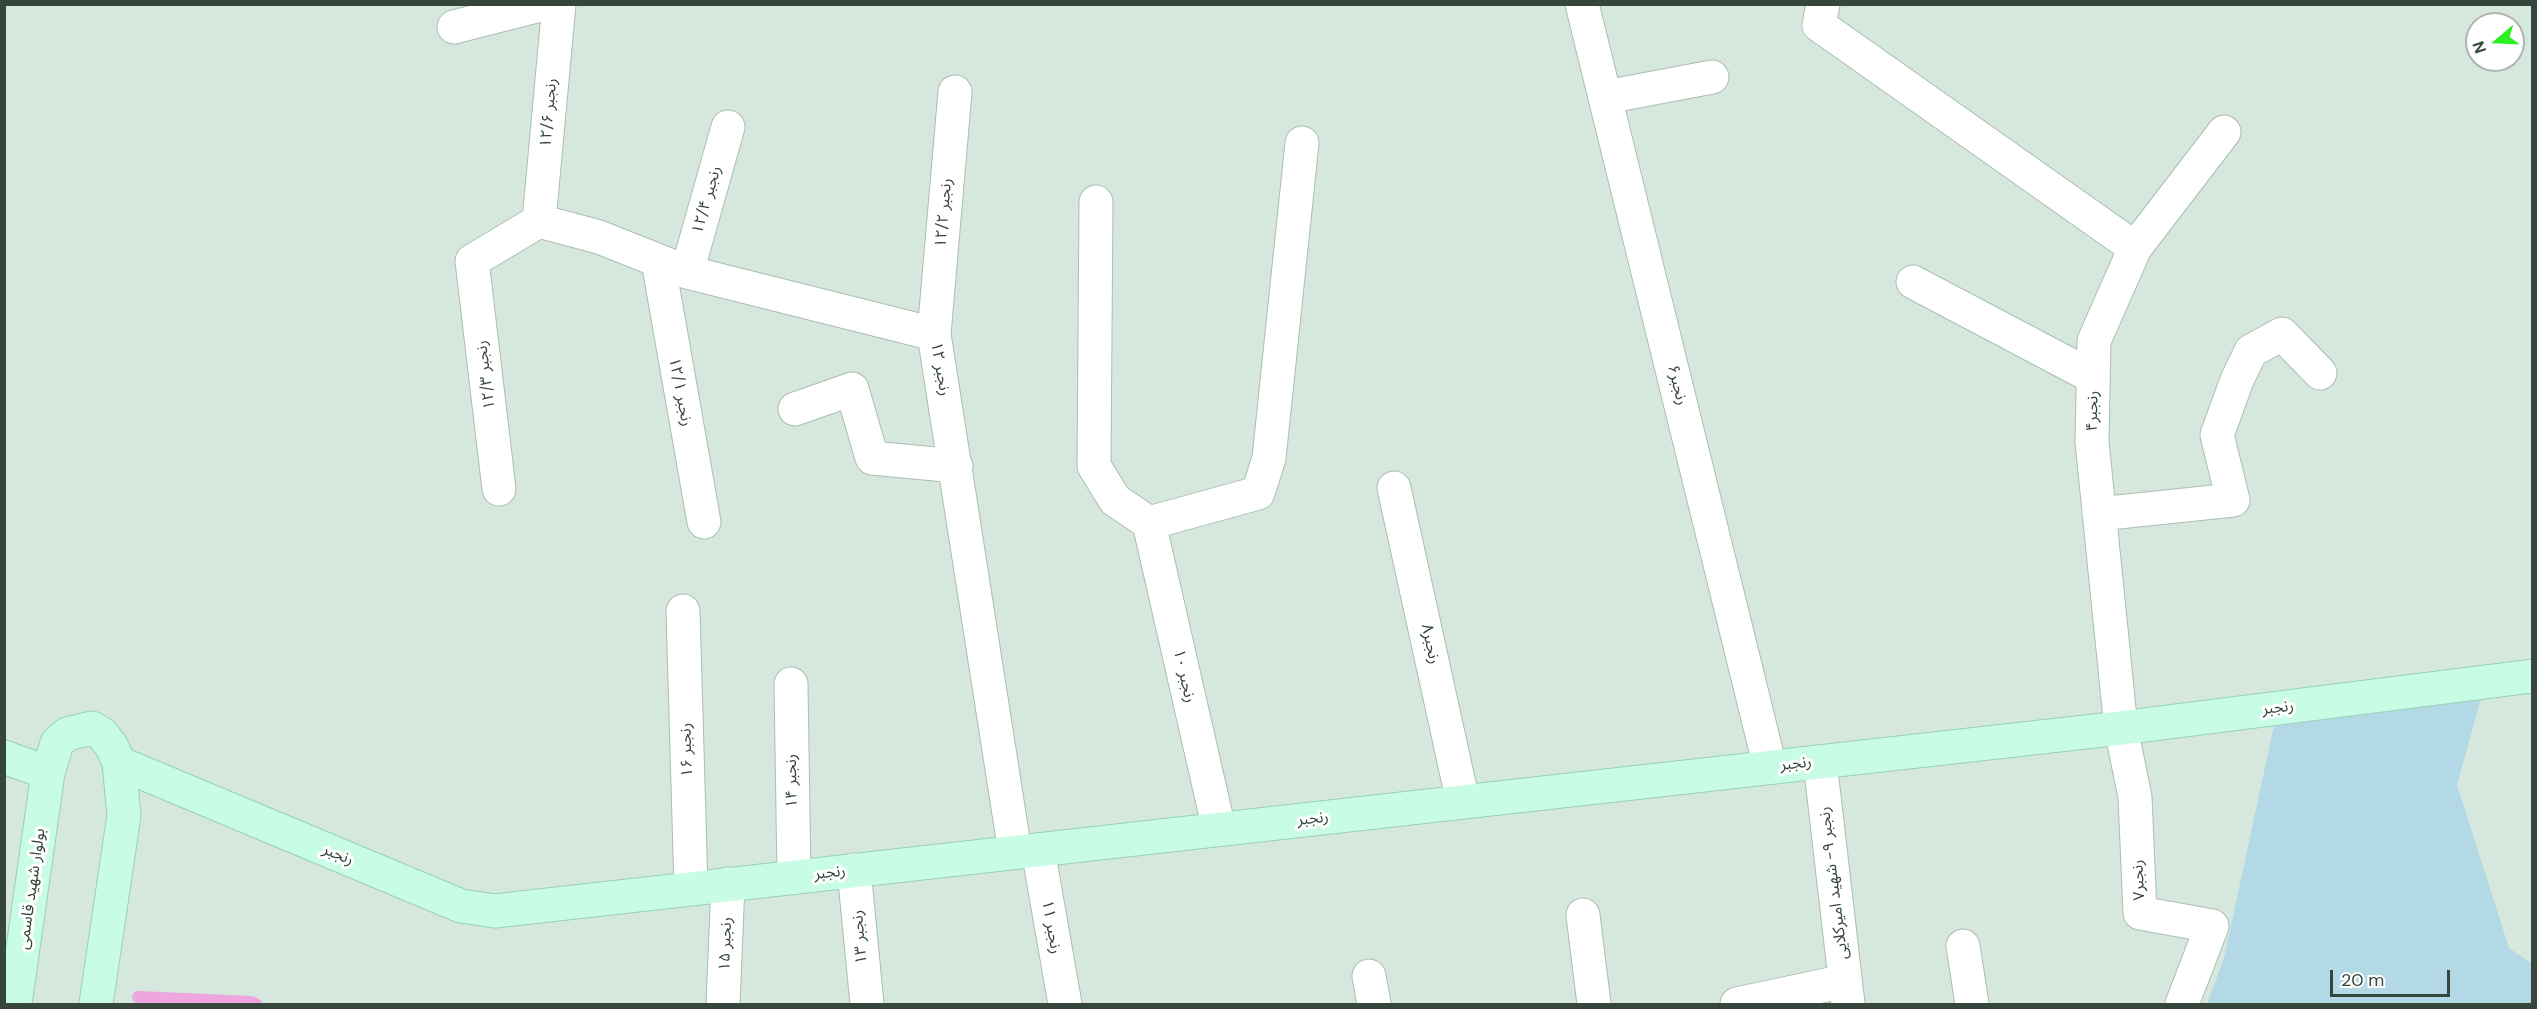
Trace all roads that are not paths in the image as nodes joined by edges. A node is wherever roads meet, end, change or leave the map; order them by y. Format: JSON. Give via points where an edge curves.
{"nodes":[{"id":1,"x":544,"y":4,"type":"edge"},
{"id":2,"x":559,"y":4,"type":"edge"},
{"id":3,"x":1582,"y":4,"type":"edge"},
{"id":4,"x":1823,"y":4,"type":"edge"},
{"id":5,"x":459,"y":16,"type":"edge"},
{"id":6,"x":1712,"y":77,"type":"dead end"},
{"id":7,"x":955,"y":92,"type":"dead end"},
{"id":8,"x":1606,"y":97,"type":"junction"},
{"id":9,"x":728,"y":127,"type":"dead end"},
{"id":10,"x":2224,"y":132,"type":"dead end"},
{"id":11,"x":1302,"y":143,"type":"dead end"},
{"id":12,"x":1096,"y":202,"type":"dead end"},
{"id":13,"x":539,"y":221,"type":"junction"},
{"id":14,"x":2134,"y":248,"type":"junction"},
{"id":15,"x":672,"y":267,"type":"junction"},
{"id":16,"x":1913,"y":282,"type":"dead end"},
{"id":17,"x":934,"y":334,"type":"junction"},
{"id":18,"x":2320,"y":373,"type":"dead end"},
{"id":19,"x":2093,"y":377,"type":"junction"},
{"id":20,"x":795,"y":409,"type":"dead end"},
{"id":21,"x":956,"y":466,"type":"junction"},
{"id":22,"x":1394,"y":488,"type":"dead end"},
{"id":23,"x":499,"y":489,"type":"dead end"},
{"id":24,"x":2099,"y":514,"type":"junction"},
{"id":25,"x":704,"y":522,"type":"dead end"},
{"id":26,"x":1149,"y":523,"type":"junction"},
{"id":27,"x":683,"y":611,"type":"dead end"},
{"id":28,"x":2532,"y":676,"type":"edge"},
{"id":29,"x":791,"y":684,"type":"dead end"},
{"id":30,"x":2121,"y":728,"type":"junction"},
{"id":31,"x":4,"y":758,"type":"edge"},
{"id":32,"x":1820,"y":762,"type":"junction"},
{"id":33,"x":118,"y":763,"type":"junction"},
{"id":34,"x":1770,"y":767,"type":"junction"},
{"id":35,"x":48,"y":773,"type":"junction"},
{"id":36,"x":1463,"y":802,"type":"junction"},
{"id":37,"x":1219,"y":829,"type":"junction"},
{"id":38,"x":1026,"y":851,"type":"junction"},
{"id":39,"x":854,"y":870,"type":"junction"},
{"id":40,"x":794,"y":877,"type":"junction"},
{"id":41,"x":728,"y":884,"type":"junction"},
{"id":42,"x":691,"y":888,"type":"junction"},
{"id":43,"x":1583,"y":915,"type":"dead end"},
{"id":44,"x":1962,"y":946,"type":"dead end"},
{"id":45,"x":1846,"y":993,"type":"edge"},
{"id":46,"x":15,"y":1005,"type":"edge"},
{"id":47,"x":96,"y":1005,"type":"edge"},
{"id":48,"x":723,"y":1005,"type":"edge"},
{"id":49,"x":867,"y":1005,"type":"edge"},
{"id":50,"x":1065,"y":1005,"type":"edge"},
{"id":51,"x":1594,"y":1005,"type":"edge"},
{"id":52,"x":1737,"y":1005,"type":"edge"},
{"id":53,"x":1972,"y":1005,"type":"edge"},
{"id":54,"x":2182,"y":1005,"type":"edge"}],
"edges":[{"from":1,"to":5,"type":"street"},
{"from":2,"to":13,"type":"street","name":"رنجبر ۱۲/۶"},
{"from":3,"to":8,"type":"street","name":"رنجبر۶"},
{"from":4,"to":14,"type":"street","via":[[1819,26]]},
{"from":6,"to":8,"type":"street"},
{"from":7,"to":17,"type":"street","name":"رنجبر ۱۲/۲"},
{"from":8,"to":34,"type":"street","name":"رنجبر۶"},
{"from":9,"to":15,"type":"street","name":"رنجبر ۱۲/۴"},
{"from":10,"to":14,"type":"street","name":"رنجبر۴"},
{"from":11,"to":26,"type":"street","via":[[1269,458],[1258,493]]},
{"from":12,"to":26,"type":"street","via":[[1094,466],[1115,500]]},
{"from":13,"to":15,"type":"street","name":"رنجبر ۱۲","via":[[599,237]]},
{"from":13,"to":23,"type":"street","name":"رنجبر ۱۲/۳","via":[[472,261]]},
{"from":14,"to":19,"type":"street","name":"رنجبر۴","via":[[2094,341]]},
{"from":15,"to":17,"type":"street","name":"رنجبر ۱۲"},
{"from":15,"to":25,"type":"street","name":"رنجبر ۱۲/۱"},
{"from":16,"to":19,"type":"street"},
{"from":17,"to":21,"type":"street","name":"رنجبر ۱۲"},
{"from":18,"to":24,"type":"street","via":[[2282,334],[2251,351],[2217,435],[2233,500]]},
{"from":19,"to":24,"type":"street","name":"رنجبر۴","via":[[2092,442]]},
{"from":20,"to":21,"type":"street","via":[[852,389],[872,458]]},
{"from":21,"to":38,"type":"street","name":"رنجبر ۱۲"},
{"from":22,"to":36,"type":"street","name":"رنجبر۸"},
{"from":24,"to":30,"type":"street","name":"رنجبر۴"},
{"from":26,"to":37,"type":"street","name":"رنجبر ۱۰"},
{"from":27,"to":42,"type":"street","name":"رنجبر ۱۶"},
{"from":28,"to":30,"type":"street","name":"رنجبر"},
{"from":29,"to":40,"type":"street","name":"رنجبر ۱۴"},
{"from":30,"to":32,"type":"street","name":"رنجبر"},
{"from":30,"to":54,"type":"street","name":"رنجبر۷","via":[[2135,797],[2140,913],[2212,926]]},
{"from":31,"to":35,"type":"street"},
{"from":32,"to":34,"type":"street","name":"رنجبر"},
{"from":32,"to":45,"type":"street","name":"رنجبر ۹- شهید امیرکلایی"},
{"from":33,"to":35,"type":"street","name":"بولوار شهید قاسمی","via":[[102,735],[92,728],[82,729],[57,743]]},
{"from":33,"to":42,"type":"street","name":"رنجبر","via":[[461,906],[495,911]]},
{"from":33,"to":47,"type":"street","via":[[124,815]]},
{"from":34,"to":36,"type":"street","name":"رنجبر"},
{"from":35,"to":46,"type":"street","name":"بولوار شهید قاسمی"},
{"from":36,"to":37,"type":"street","name":"رنجبر"},
{"from":37,"to":38,"type":"street","name":"رنجبر"},
{"from":38,"to":39,"type":"street","name":"رنجبر"},
{"from":38,"to":50,"type":"street","name":"رنجبر ۱۱"},
{"from":39,"to":40,"type":"street","name":"رنجبر"},
{"from":39,"to":49,"type":"street","name":"رنجبر ۱۳"},
{"from":40,"to":41,"type":"street","name":"رنجبر"},
{"from":41,"to":42,"type":"street","name":"رنجبر"},
{"from":41,"to":48,"type":"street","name":"رنجبر ۱۵"},
{"from":43,"to":51,"type":"street"},
{"from":44,"to":53,"type":"street"},
{"from":45,"to":52,"type":"street"}]}
